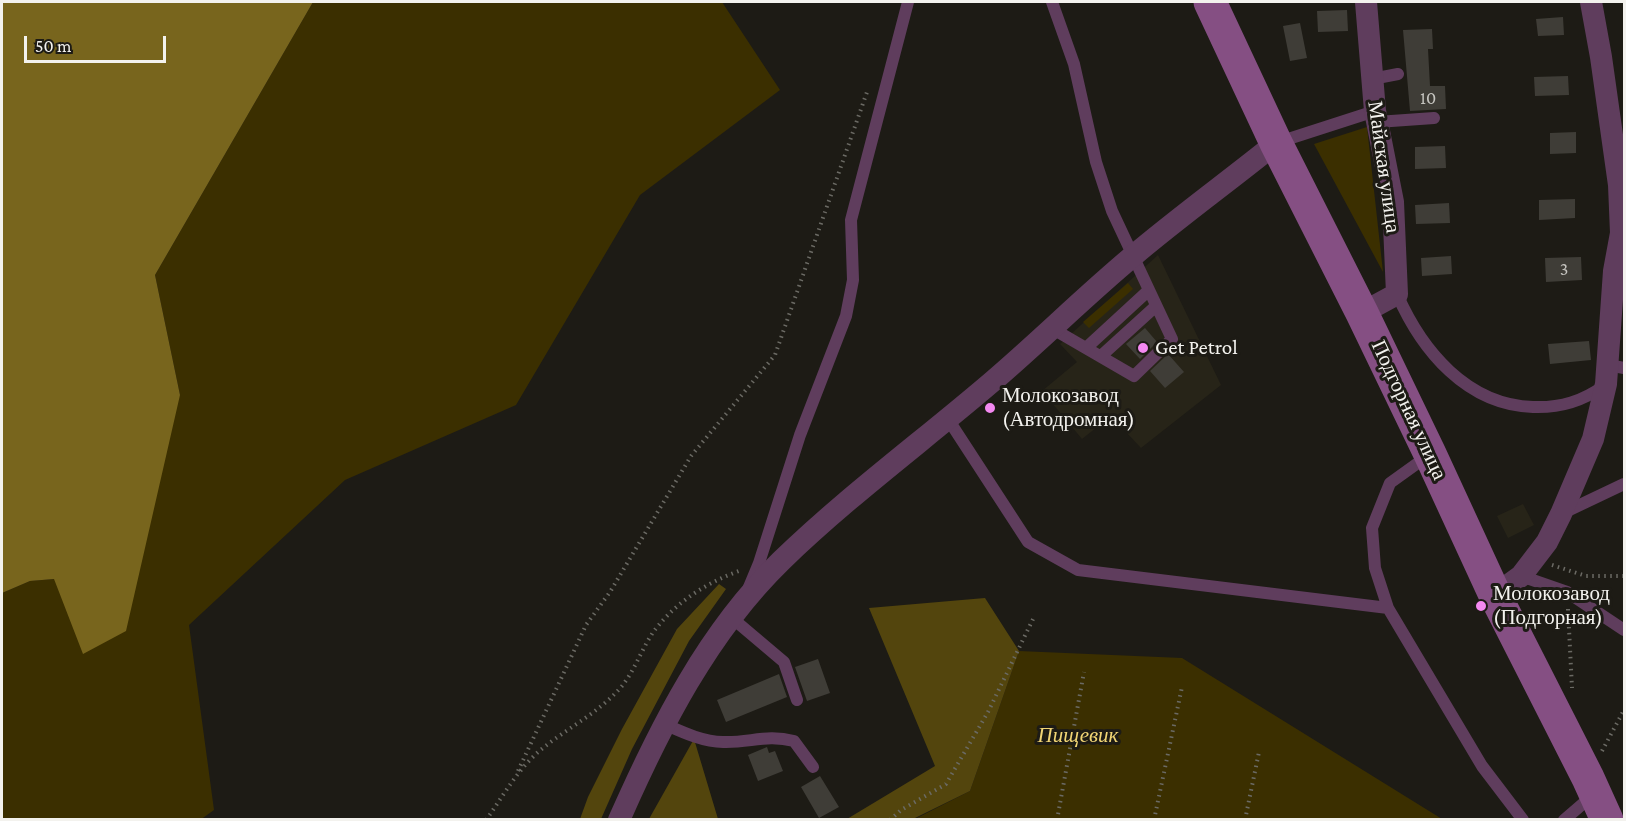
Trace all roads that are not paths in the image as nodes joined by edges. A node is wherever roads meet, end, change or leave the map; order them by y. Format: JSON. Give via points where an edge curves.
{"nodes":[{"id":1,"x":908,"y":2,"type":"edge"},
{"id":2,"x":1052,"y":2,"type":"edge"},
{"id":3,"x":1210,"y":2,"type":"edge"},
{"id":4,"x":1366,"y":2,"type":"edge"},
{"id":5,"x":1591,"y":2,"type":"edge"},
{"id":6,"x":1398,"y":74,"type":"dead end"},
{"id":7,"x":1372,"y":79,"type":"junction"},
{"id":8,"x":1376,"y":116,"type":"junction"},
{"id":9,"x":1434,"y":118,"type":"dead end"},
{"id":10,"x":1276,"y":143,"type":"junction"},
{"id":11,"x":1624,"y":155,"type":"edge"},
{"id":12,"x":1619,"y":185,"type":"junction"},
{"id":13,"x":1132,"y":256,"type":"junction"},
{"id":14,"x":1149,"y":290,"type":"junction"},
{"id":15,"x":1397,"y":294,"type":"junction"},
{"id":16,"x":1156,"y":306,"type":"junction"},
{"id":17,"x":1362,"y":313,"type":"junction"},
{"id":18,"x":1053,"y":329,"type":"junction"},
{"id":19,"x":1086,"y":348,"type":"junction"},
{"id":20,"x":1101,"y":356,"type":"junction"},
{"id":21,"x":1613,"y":372,"type":"edge"},
{"id":22,"x":948,"y":419,"type":"junction"},
{"id":23,"x":1430,"y":454,"type":"junction"},
{"id":24,"x":1624,"y":484,"type":"edge"},
{"id":25,"x":1562,"y":514,"type":"junction"},
{"id":26,"x":1527,"y":567,"type":"junction"},
{"id":27,"x":1495,"y":595,"type":"junction"},
{"id":28,"x":1388,"y":608,"type":"junction"},
{"id":29,"x":737,"y":612,"type":"junction"},
{"id":30,"x":1624,"y":630,"type":"edge"},
{"id":31,"x":797,"y":700,"type":"dead end"},
{"id":32,"x":664,"y":724,"type":"junction"},
{"id":33,"x":813,"y":767,"type":"dead end"},
{"id":34,"x":1597,"y":797,"type":"edge"},
{"id":35,"x":619,"y":819,"type":"edge"},
{"id":36,"x":1523,"y":819,"type":"edge"},
{"id":37,"x":1564,"y":819,"type":"edge"}],
"edges":[{"from":1,"to":29,"type":"lane","via":[[851,220],[853,280],[846,316],[800,435],[759,563]]},
{"from":2,"to":13,"type":"lane","via":[[1074,64],[1102,182]]},
{"from":3,"to":10,"type":"street","name":"Подгорная улица"},
{"from":4,"to":7,"type":"street","name":"Майская улица"},
{"from":5,"to":12,"type":"street"},
{"from":6,"to":7,"type":"lane"},
{"from":7,"to":8,"type":"street","name":"Майская улица"},
{"from":8,"to":9,"type":"lane"},
{"from":8,"to":10,"type":"lane"},
{"from":8,"to":15,"type":"street","name":"Майская улица","via":[[1394,202]]},
{"from":10,"to":13,"type":"street"},
{"from":10,"to":17,"type":"street","name":"Подгорная улица"},
{"from":11,"to":12,"type":"street"},
{"from":12,"to":21,"type":"street"},
{"from":13,"to":14,"type":"lane"},
{"from":13,"to":18,"type":"street"},
{"from":14,"to":16,"type":"lane"},
{"from":14,"to":19,"type":"lane"},
{"from":15,"to":17,"type":"street"},
{"from":15,"to":21,"type":"lane","via":[[1423,342],[1457,378],[1490,399],[1523,407],[1560,406],[1589,397]]},
{"from":16,"to":20,"type":"lane"},
{"from":16,"to":20,"type":"lane","via":[[1172,339],[1134,376]]},
{"from":17,"to":23,"type":"street","name":"Подгорная улица"},
{"from":18,"to":19,"type":"lane"},
{"from":18,"to":22,"type":"street"},
{"from":19,"to":20,"type":"lane"},
{"from":21,"to":25,"type":"street","via":[[1593,439]]},
{"from":22,"to":28,"type":"lane","via":[[1028,542],[1078,570]]},
{"from":22,"to":29,"type":"street","via":[[780,562]]},
{"from":23,"to":27,"type":"street","name":"Подгорная улица"},
{"from":23,"to":28,"type":"lane","via":[[1389,483],[1372,528],[1375,568]]},
{"from":24,"to":25,"type":"lane"},
{"from":25,"to":26,"type":"street"},
{"from":26,"to":27,"type":"street"},
{"from":26,"to":30,"type":"lane"},
{"from":27,"to":34,"type":"street","name":"Подгорная улица"},
{"from":28,"to":36,"type":"lane","via":[[1482,766]]},
{"from":29,"to":31,"type":"lane","via":[[784,662]]},
{"from":29,"to":32,"type":"street","via":[[699,663]]},
{"from":32,"to":33,"type":"lane","via":[[722,742],[777,737],[794,741]]},
{"from":32,"to":35,"type":"street"},
{"from":34,"to":37,"type":"lane"}]}
